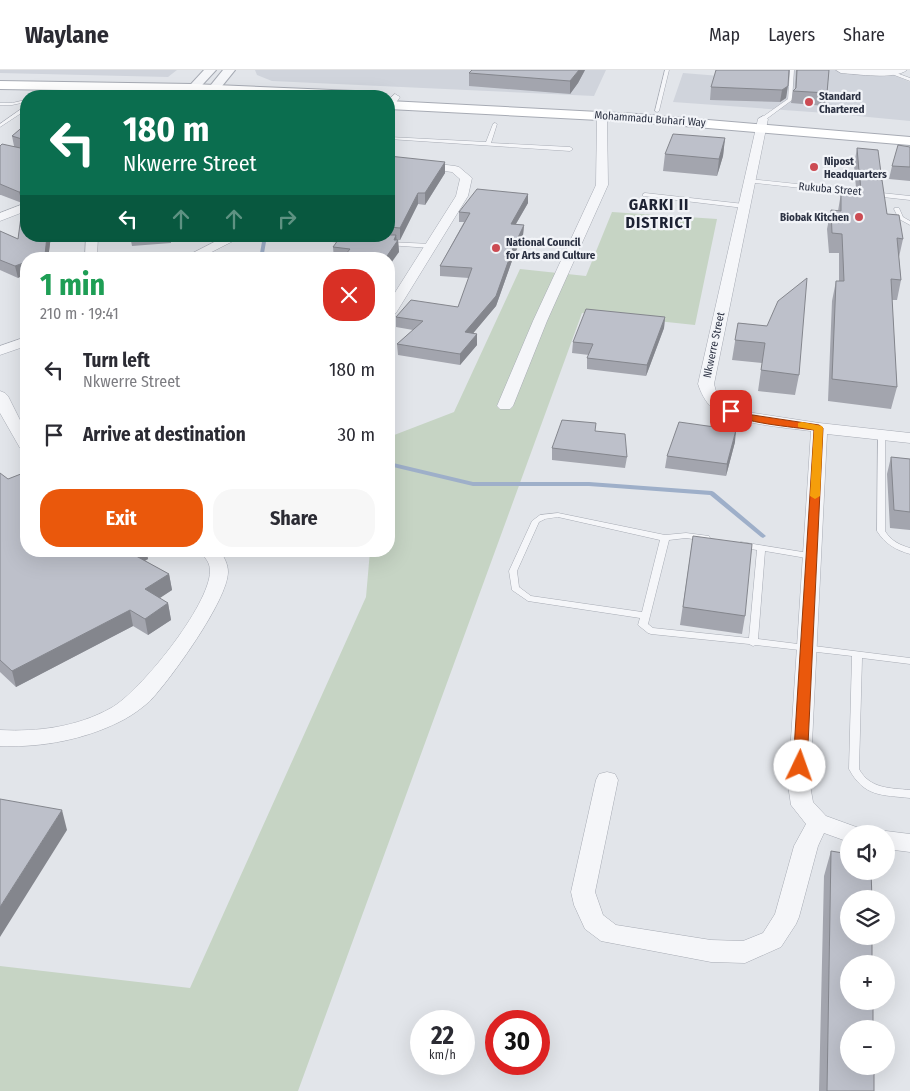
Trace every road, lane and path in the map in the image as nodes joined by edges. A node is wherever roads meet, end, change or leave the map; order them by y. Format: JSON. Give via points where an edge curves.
{"nodes":[{"id":1,"x":210,"y":70,"type":"edge"},
{"id":2,"x":229,"y":70,"type":"edge"},
{"id":3,"x":667,"y":70,"type":"edge"},
{"id":4,"x":792,"y":70,"type":"edge"},
{"id":5,"x":841,"y":70,"type":"edge"},
{"id":6,"x":902,"y":70,"type":"edge"},
{"id":7,"x":891,"y":72,"type":"junction"},
{"id":8,"x":910,"y":80,"type":"edge"},
{"id":9,"x":0,"y":85,"type":"edge"},
{"id":10,"x":105,"y":90,"type":"edge"},
{"id":11,"x":192,"y":90,"type":"edge"},
{"id":12,"x":213,"y":90,"type":"edge"},
{"id":13,"x":0,"y":93,"type":"edge"},
{"id":14,"x":20,"y":94,"type":"edge"},
{"id":15,"x":20,"y":102,"type":"edge"},
{"id":16,"x":395,"y":102,"type":"edge"},
{"id":17,"x":395,"y":102,"type":"edge"},
{"id":18,"x":0,"y":104,"type":"edge"},
{"id":19,"x":658,"y":111,"type":"junction"},
{"id":20,"x":20,"y":112,"type":"edge"},
{"id":21,"x":602,"y":115,"type":"junction"},
{"id":22,"x":762,"y":123,"type":"junction"},
{"id":23,"x":495,"y":124,"type":"dead end"},
{"id":24,"x":0,"y":126,"type":"edge"},
{"id":25,"x":910,"y":133,"type":"edge"},
{"id":26,"x":395,"y":138,"type":"edge"},
{"id":27,"x":910,"y":141,"type":"edge"},
{"id":28,"x":488,"y":144,"type":"junction"},
{"id":29,"x":570,"y":149,"type":"dead end"},
{"id":30,"x":395,"y":162,"type":"edge"},
{"id":31,"x":749,"y":181,"type":"junction"},
{"id":32,"x":645,"y":195,"type":"dead end"},
{"id":33,"x":910,"y":198,"type":"edge"},
{"id":34,"x":744,"y":206,"type":"junction"},
{"id":35,"x":20,"y":209,"type":"edge"},
{"id":36,"x":897,"y":209,"type":"dead end"},
{"id":37,"x":2,"y":215,"type":"edge"},
{"id":38,"x":910,"y":223,"type":"edge"},
{"id":39,"x":224,"y":242,"type":"edge"},
{"id":40,"x":384,"y":243,"type":"edge"},
{"id":41,"x":431,"y":246,"type":"junction"},
{"id":42,"x":202,"y":252,"type":"edge"},
{"id":43,"x":395,"y":303,"type":"edge"},
{"id":44,"x":20,"y":343,"type":"edge"},
{"id":45,"x":0,"y":351,"type":"edge"},
{"id":46,"x":0,"y":396,"type":"edge"},
{"id":47,"x":505,"y":406,"type":"dead end"},
{"id":48,"x":819,"y":428,"type":"junction"},
{"id":49,"x":882,"y":434,"type":"junction"},
{"id":50,"x":20,"y":435,"type":"edge"},
{"id":51,"x":910,"y":438,"type":"edge"},
{"id":52,"x":665,"y":538,"type":"junction"},
{"id":53,"x":716,"y":540,"type":"edge"},
{"id":54,"x":734,"y":544,"type":"edge"},
{"id":55,"x":761,"y":548,"type":"junction"},
{"id":56,"x":910,"y":551,"type":"edge"},
{"id":57,"x":812,"y":556,"type":"junction"},
{"id":58,"x":214,"y":557,"type":"edge"},
{"id":59,"x":646,"y":616,"type":"junction"},
{"id":60,"x":752,"y":643,"type":"junction"},
{"id":61,"x":806,"y":647,"type":"junction"},
{"id":62,"x":857,"y":654,"type":"junction"},
{"id":63,"x":910,"y":661,"type":"edge"},
{"id":64,"x":0,"y":738,"type":"edge"},
{"id":65,"x":607,"y":780,"type":"dead end"},
{"id":66,"x":910,"y":794,"type":"edge"},
{"id":67,"x":818,"y":822,"type":"junction"},
{"id":68,"x":840,"y":831,"type":"edge"},
{"id":69,"x":895,"y":842,"type":"edge"},
{"id":70,"x":910,"y":844,"type":"edge"}],
"edges":[{"from":1,"to":11,"type":"street"},
{"from":2,"to":12,"type":"street"},
{"from":3,"to":19,"type":"lane"},
{"from":4,"to":22,"type":"lane","via":[[790,100]]},
{"from":5,"to":7,"type":"street"},
{"from":6,"to":7,"type":"street"},
{"from":7,"to":8,"type":"lane"},
{"from":9,"to":10,"type":"main road"},
{"from":13,"to":14,"type":"main road"},
{"from":15,"to":18,"type":"lane"},
{"from":16,"to":19,"type":"main road","name":"Mohammadu Buhari Way"},
{"from":17,"to":21,"type":"main road","name":"Mohammadu Buhari Way"},
{"from":19,"to":22,"type":"main road","name":"Mohammadu Buhari Way"},
{"from":20,"to":24,"type":"lane"},
{"from":21,"to":22,"type":"main road","name":"Mohammadu Buhari Way"},
{"from":21,"to":47,"type":"street","via":[[602,185]]},
{"from":22,"to":25,"type":"main road","name":"Mohammadu Buhari Way"},
{"from":22,"to":27,"type":"main road","name":"Mohammadu Buhari Way"},
{"from":22,"to":31,"type":"street","name":"Nkwerre Street"},
{"from":23,"to":28,"type":"lane"},
{"from":26,"to":28,"type":"lane"},
{"from":28,"to":29,"type":"lane"},
{"from":30,"to":41,"type":"street","via":[[455,169],[466,178],[462,196]]},
{"from":31,"to":33,"type":"lane","name":"Rukuba Street"},
{"from":31,"to":34,"type":"street","name":"Nkwerre Street"},
{"from":32,"to":34,"type":"lane"},
{"from":34,"to":48,"type":"street","name":"Nkwerre Street","via":[[706,384],[710,396],[719,406],[743,416]]},
{"from":35,"to":37,"type":"street"},
{"from":36,"to":38,"type":"lane","via":[[901,218]]},
{"from":39,"to":42,"type":"street"},
{"from":40,"to":41,"type":"lane"},
{"from":41,"to":43,"type":"street"},
{"from":44,"to":45,"type":"street"},
{"from":46,"to":50,"type":"street"},
{"from":48,"to":49,"type":"street","name":"Nkwerre Street"},
{"from":48,"to":57,"type":"street"},
{"from":49,"to":51,"type":"street","name":"Nkwerre Street"},
{"from":49,"to":56,"type":"lane","via":[[881,531],[894,546]]},
{"from":52,"to":53,"type":"lane","via":[[689,535]]},
{"from":52,"to":59,"type":"lane"},
{"from":52,"to":59,"type":"lane","via":[[558,515],[543,517],[536,521],[513,571],[515,588],[528,598]]},
{"from":54,"to":55,"type":"lane"},
{"from":55,"to":57,"type":"lane"},
{"from":55,"to":60,"type":"lane"},
{"from":57,"to":61,"type":"street"},
{"from":58,"to":64,"type":"street","via":[[219,577],[199,618],[159,677],[131,705],[98,722],[54,735]]},
{"from":59,"to":60,"type":"lane","via":[[643,625],[651,631]]},
{"from":60,"to":61,"type":"lane"},
{"from":61,"to":62,"type":"lane"},
{"from":61,"to":67,"type":"street","via":[[799,785],[802,805]]},
{"from":62,"to":63,"type":"lane"},
{"from":62,"to":66,"type":"lane","via":[[854,769],[858,780],[869,788]]},
{"from":65,"to":67,"type":"street","via":[[583,892],[594,922],[610,934],[711,951],[745,952],[772,940],[786,917],[806,846]]},
{"from":67,"to":68,"type":"street"},
{"from":69,"to":70,"type":"street"}]}
